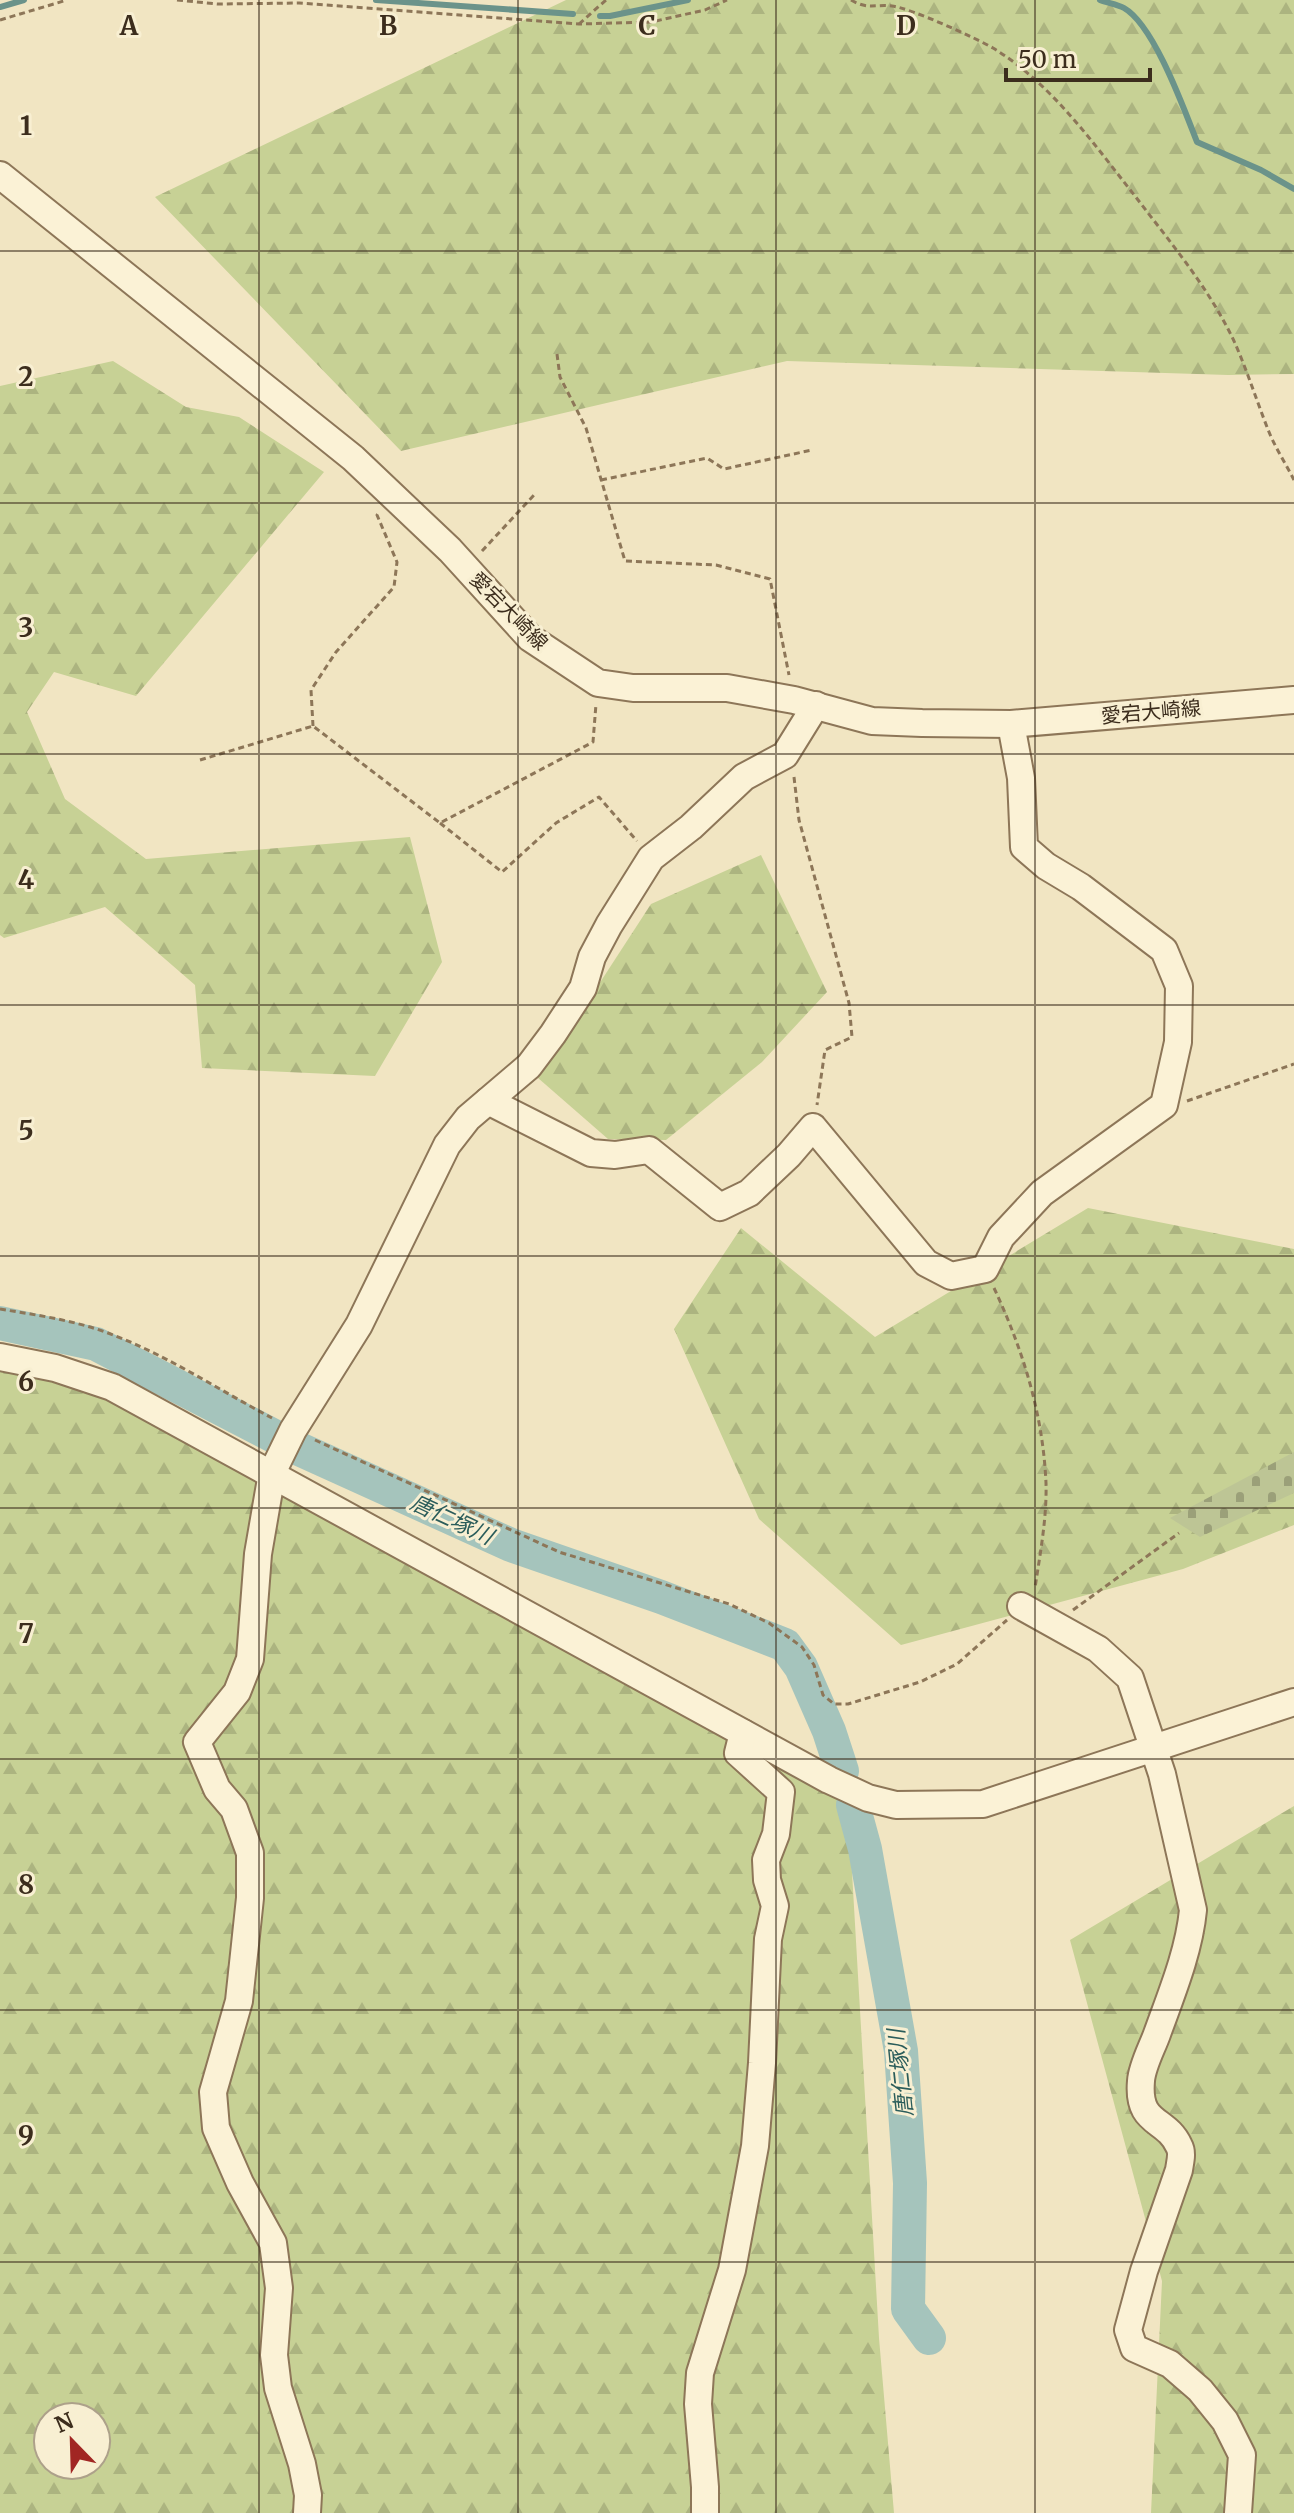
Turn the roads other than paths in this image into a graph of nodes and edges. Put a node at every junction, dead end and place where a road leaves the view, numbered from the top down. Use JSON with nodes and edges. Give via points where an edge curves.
{"nodes":[{"id":1,"x":0,"y":175,"type":"edge"},
{"id":2,"x":1294,"y":700,"type":"edge"},
{"id":3,"x":805,"y":702,"type":"junction"},
{"id":4,"x":1011,"y":724,"type":"junction"},
{"id":5,"x":488,"y":1101,"type":"junction"},
{"id":6,"x":0,"y":1357,"type":"edge"},
{"id":7,"x":272,"y":1473,"type":"junction"},
{"id":8,"x":1021,"y":1606,"type":"road end"},
{"id":9,"x":1294,"y":1702,"type":"edge"},
{"id":10,"x":743,"y":1733,"type":"junction"},
{"id":11,"x":1154,"y":1747,"type":"junction"},
{"id":12,"x":307,"y":2513,"type":"edge"},
{"id":13,"x":705,"y":2513,"type":"edge"},
{"id":14,"x":1238,"y":2513,"type":"edge"}],
"edges":[{"from":1,"to":3,"type":"street","name":"愛宕大崎線","via":[[353,458],[530,638],[598,683],[727,688]]},
{"from":2,"to":4,"type":"street","name":"愛宕大崎線"},
{"from":3,"to":4,"type":"street","name":"愛宕大崎線","via":[[872,721]]},
{"from":3,"to":5,"type":"street","via":[[785,755],[744,777],[651,858],[553,1034],[529,1066]]},
{"from":4,"to":5,"type":"street","via":[[1021,778],[1024,847],[1164,950],[1179,986],[1178,1042],[1164,1105],[1042,1193],[1001,1237],[985,1269],[951,1276],[926,1263],[813,1127],[749,1193],[720,1207],[649,1150],[591,1153]]},
{"from":5,"to":7,"type":"street","via":[[447,1145],[359,1325]]},
{"from":6,"to":7,"type":"street","via":[[112,1387]]},
{"from":7,"to":10,"type":"street"},
{"from":7,"to":12,"type":"street","via":[[258,1554],[250,1659],[237,1692],[197,1742],[217,1789],[234,1809],[250,1853],[239,2001],[213,2092],[216,2128],[273,2243],[279,2288],[274,2355],[278,2388],[302,2464]]},
{"from":8,"to":11,"type":"street","via":[[1098,1649],[1130,1678]]},
{"from":9,"to":11,"type":"street"},
{"from":10,"to":11,"type":"street","via":[[829,1780],[896,1805],[983,1804]]},
{"from":10,"to":13,"type":"street","via":[[738,1753],[781,1792],[776,1834],[766,1860],[775,1906],[768,1939],[755,2146],[732,2270],[700,2373]]},
{"from":11,"to":14,"type":"street","via":[[1193,1910],[1141,2079],[1145,2110],[1180,2147],[1179,2170],[1128,2330],[1134,2348],[1170,2364],[1225,2421],[1242,2455]]}]}
